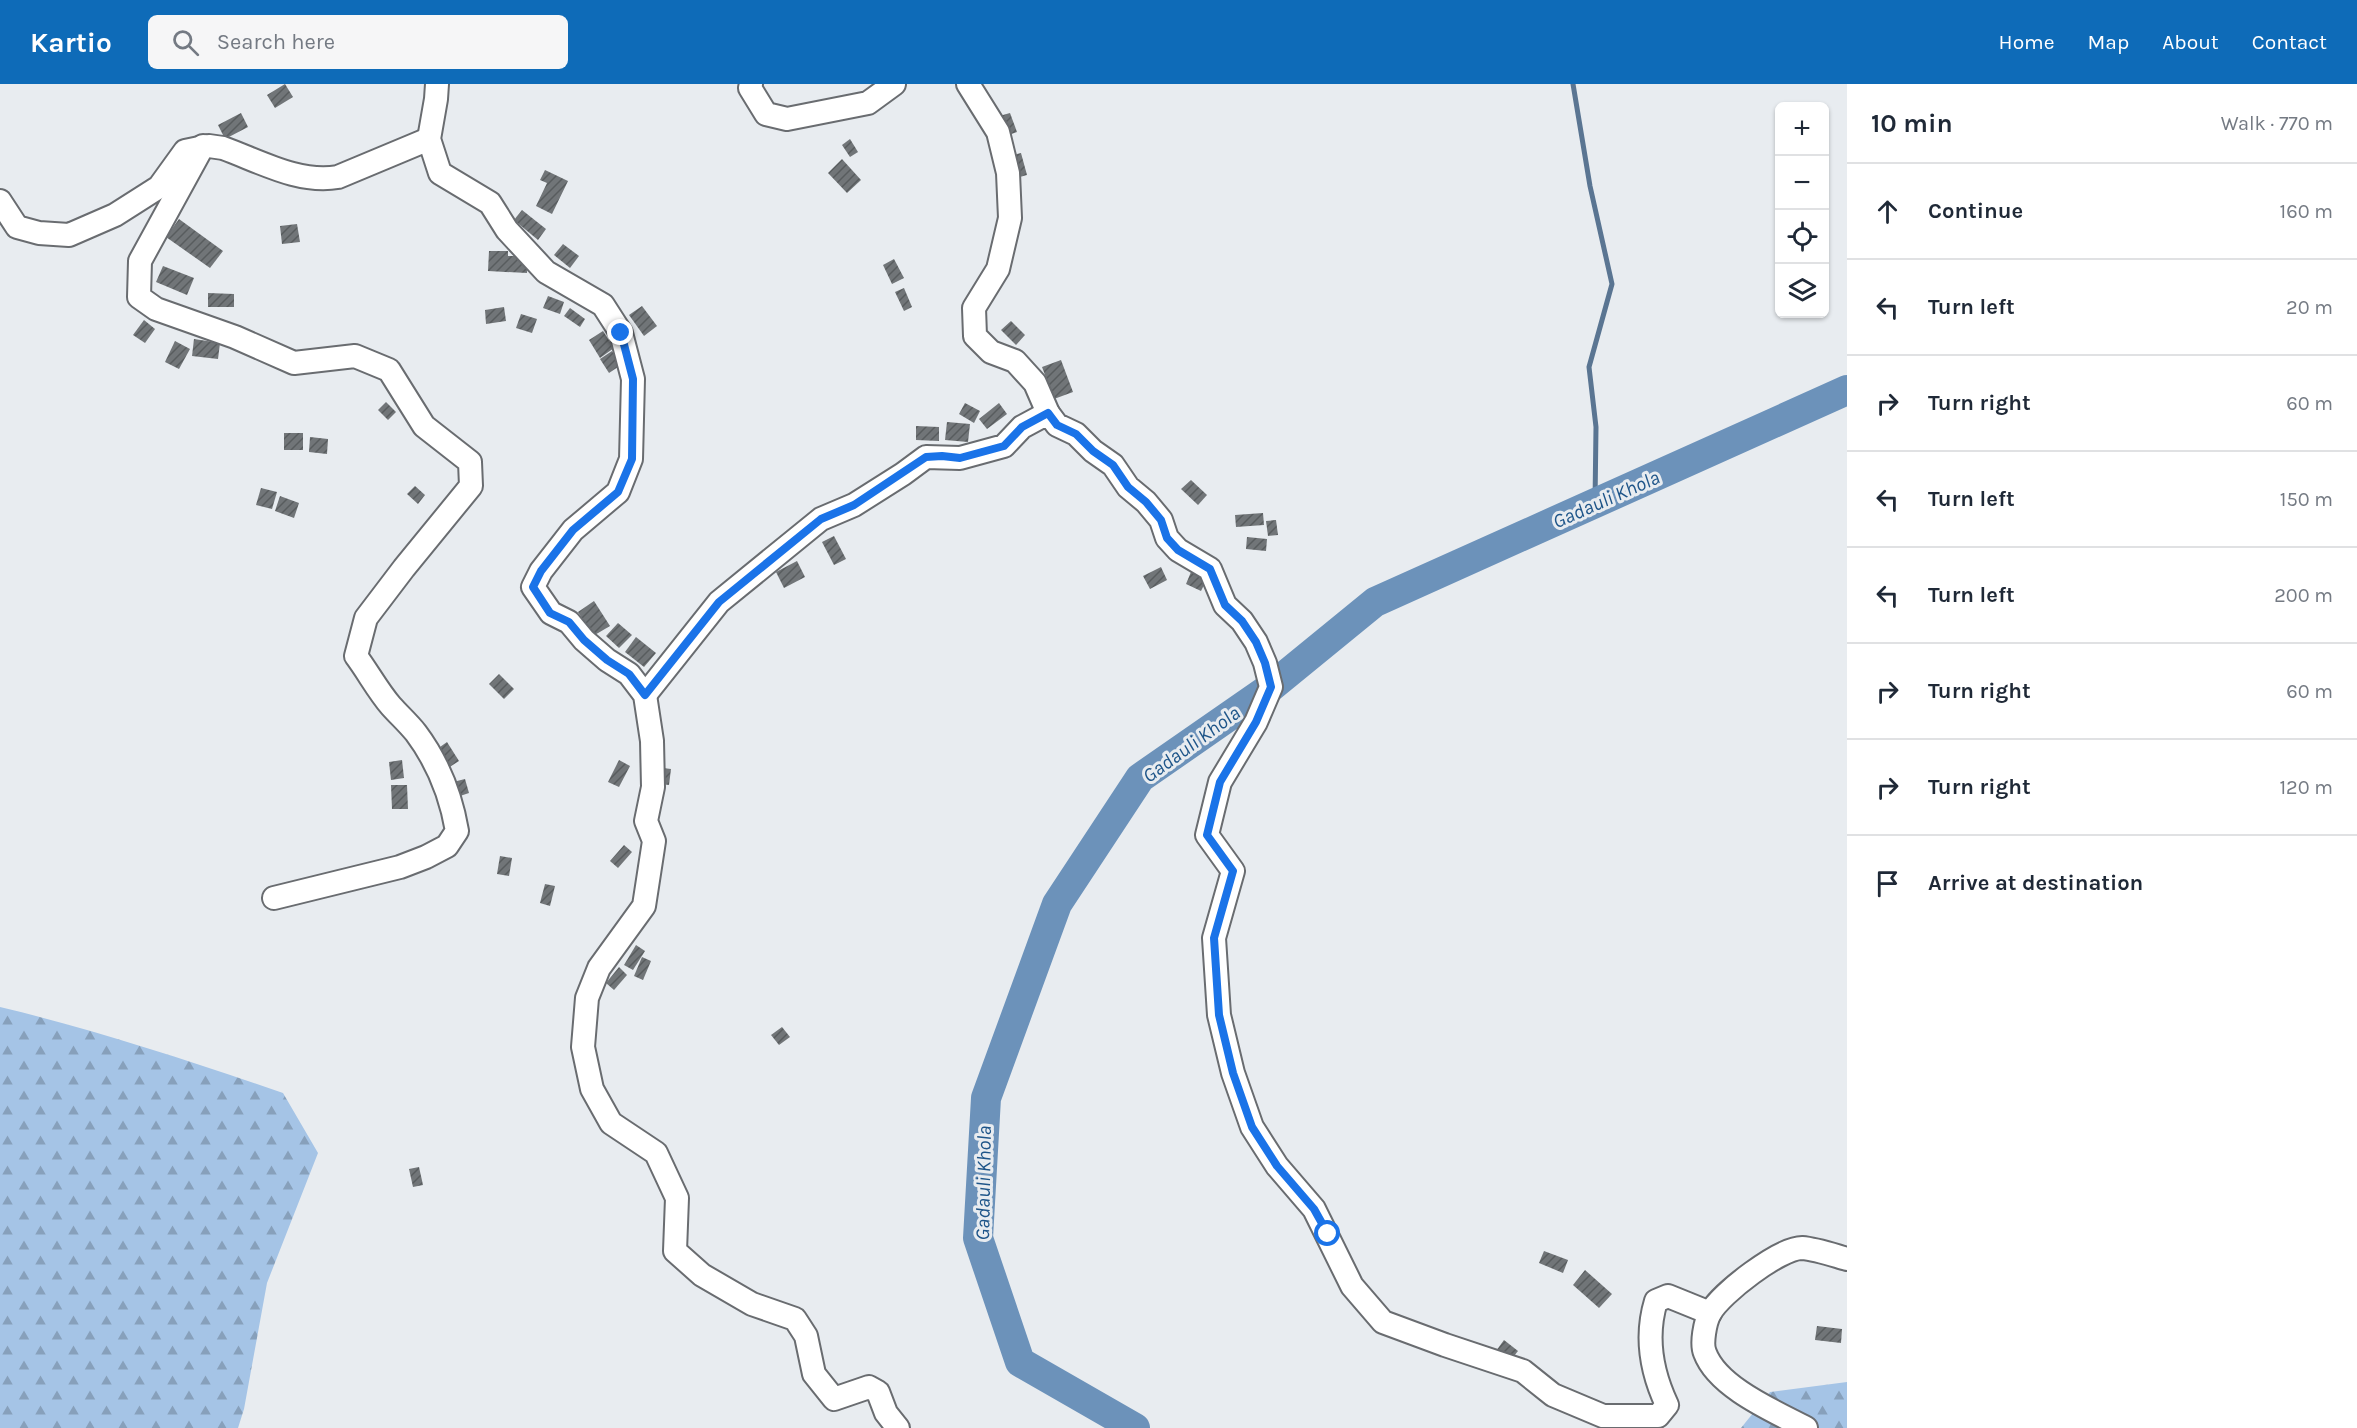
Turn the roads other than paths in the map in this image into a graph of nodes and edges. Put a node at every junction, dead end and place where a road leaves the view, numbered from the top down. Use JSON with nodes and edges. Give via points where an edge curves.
{"nodes":[{"id":1,"x":436,"y":84,"type":"edge"},
{"id":2,"x":752,"y":84,"type":"edge"},
{"id":3,"x":894,"y":84,"type":"edge"},
{"id":4,"x":968,"y":84,"type":"edge"},
{"id":5,"x":429,"y":140,"type":"junction"},
{"id":6,"x":203,"y":146,"type":"junction"},
{"id":7,"x":0,"y":201,"type":"edge"},
{"id":8,"x":1048,"y":413,"type":"junction"},
{"id":9,"x":645,"y":695,"type":"junction"},
{"id":10,"x":274,"y":898,"type":"dead end"},
{"id":11,"x":1847,"y":1259,"type":"edge"},
{"id":12,"x":1710,"y":1313,"type":"junction"},
{"id":13,"x":898,"y":1428,"type":"edge"},
{"id":14,"x":1806,"y":1428,"type":"edge"}],
"edges":[{"from":1,"to":5,"type":"street"},
{"from":2,"to":3,"type":"street","via":[[750,88],[766,114],[787,118],[868,104]]},
{"from":4,"to":8,"type":"street","via":[[998,132],[1008,173],[1010,218],[998,269],[974,308],[975,336],[991,352],[1015,361],[1035,383]]},
{"from":5,"to":6,"type":"street","via":[[325,179],[305,177],[223,148]]},
{"from":5,"to":9,"type":"street","via":[[440,173],[490,203],[507,230],[546,272],[603,305],[621,333],[633,379],[632,459],[618,492],[573,530],[533,587],[550,613],[569,622],[607,660],[629,674]]},
{"from":6,"to":7,"type":"street","via":[[185,151],[159,187],[115,215],[69,235],[16,227]]},
{"from":6,"to":10,"type":"street","via":[[140,261],[139,297],[156,309],[294,363],[355,356],[389,370],[424,426],[470,462],[471,486],[366,618],[356,656],[425,747],[453,809],[457,831],[447,846],[400,867]]},
{"from":8,"to":9,"type":"street","via":[[1022,427],[1004,446],[960,458],[926,457],[854,505],[821,519],[719,602]]},
{"from":8,"to":12,"type":"street","via":[[1057,425],[1076,434],[1113,465],[1128,487],[1161,520],[1167,538],[1178,550],[1210,569],[1225,605],[1242,621],[1265,663],[1271,687],[1256,722],[1220,782],[1207,835],[1233,871],[1214,938],[1219,1015],[1252,1127],[1277,1166],[1314,1209],[1352,1286],[1383,1322],[1522,1371],[1553,1395],[1603,1416],[1658,1416],[1667,1405],[1651,1362],[1651,1315],[1656,1301],[1668,1296]]},
{"from":9,"to":13,"type":"street","via":[[653,787],[646,820],[654,841],[644,906],[599,968],[586,998],[583,1047],[592,1089],[611,1122],[656,1153],[677,1198],[675,1251],[702,1275],[752,1304],[795,1319],[806,1336],[814,1374],[834,1399],[869,1386],[878,1392],[886,1413]]},
{"from":11,"to":12,"type":"street","via":[[1801,1248],[1738,1282]]},
{"from":12,"to":14,"type":"street","via":[[1704,1352],[1712,1365],[1764,1408]]}]}
